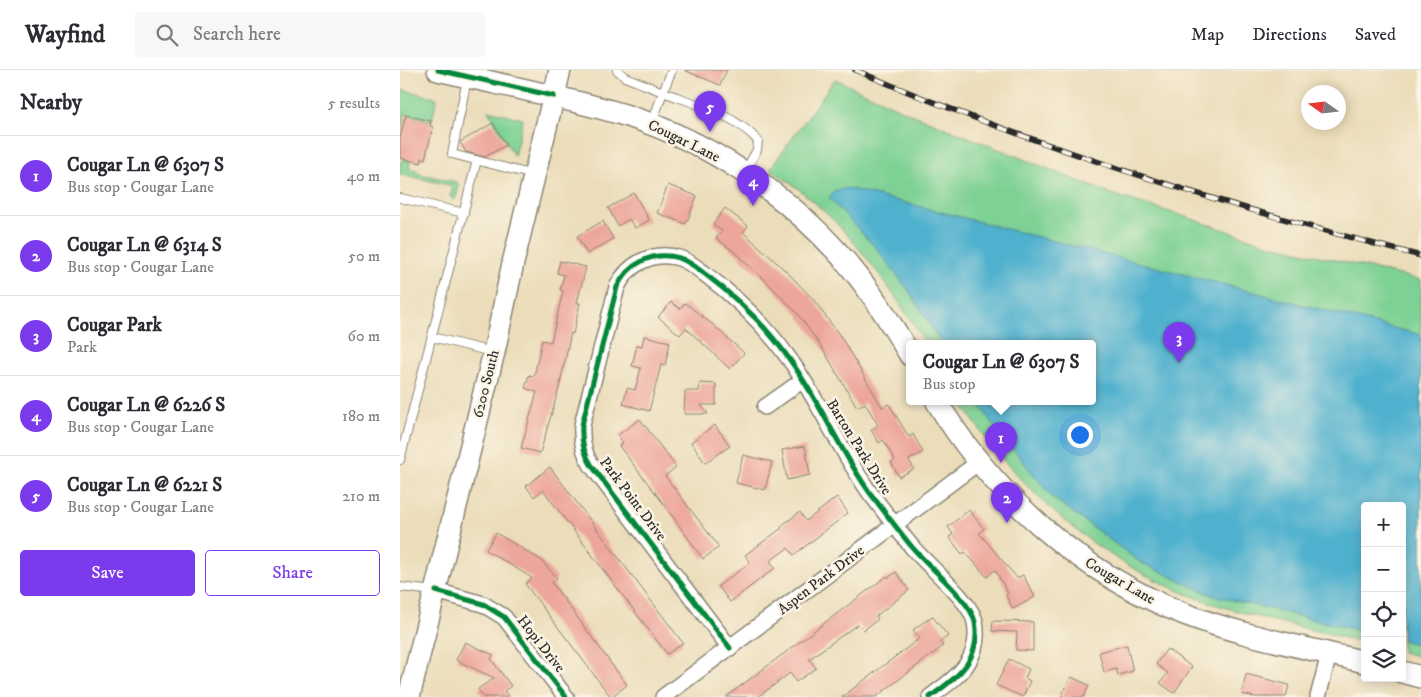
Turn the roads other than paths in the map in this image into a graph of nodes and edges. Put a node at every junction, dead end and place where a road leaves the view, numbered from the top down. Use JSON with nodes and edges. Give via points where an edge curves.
{"nodes":[{"id":1,"x":438,"y":70,"type":"edge"},
{"id":2,"x":560,"y":70,"type":"edge"},
{"id":3,"x":617,"y":70,"type":"edge"},
{"id":4,"x":669,"y":71,"type":"edge"},
{"id":5,"x":468,"y":77,"type":"junction"},
{"id":6,"x":663,"y":92,"type":"junction"},
{"id":7,"x":554,"y":96,"type":"junction"},
{"id":8,"x":652,"y":125,"type":"junction"},
{"id":9,"x":477,"y":160,"type":"junction"},
{"id":10,"x":744,"y":172,"type":"junction"},
{"id":11,"x":535,"y":175,"type":"junction"},
{"id":12,"x":400,"y":198,"type":"edge"},
{"id":13,"x":464,"y":213,"type":"junction"},
{"id":14,"x":636,"y":264,"type":"joint"},
{"id":15,"x":432,"y":337,"type":"junction"},
{"id":16,"x":906,"y":349,"type":"edge"},
{"id":17,"x":494,"y":352,"type":"junction"},
{"id":18,"x":803,"y":380,"type":"junction"},
{"id":19,"x":939,"y":405,"type":"edge"},
{"id":20,"x":765,"y":407,"type":"dead end"},
{"id":21,"x":400,"y":460,"type":"edge"},
{"id":22,"x":979,"y":462,"type":"junction"},
{"id":23,"x":895,"y":524,"type":"junction"},
{"id":24,"x":400,"y":587,"type":"edge"},
{"id":25,"x":436,"y":591,"type":"junction"},
{"id":26,"x":730,"y":648,"type":"junction"},
{"id":27,"x":1329,"y":654,"type":"junction"},
{"id":28,"x":1361,"y":661,"type":"edge"},
{"id":29,"x":1406,"y":673,"type":"edge"},
{"id":30,"x":1421,"y":677,"type":"edge"},
{"id":31,"x":409,"y":697,"type":"edge"},
{"id":32,"x":566,"y":697,"type":"edge"},
{"id":33,"x":663,"y":697,"type":"edge"},
{"id":34,"x":930,"y":697,"type":"edge"},
{"id":35,"x":1318,"y":697,"type":"edge"}],
"edges":[{"from":1,"to":5,"type":"main road","name":"Cougar Lane"},
{"from":2,"to":7,"type":"main road","name":"6200 South"},
{"from":3,"to":6,"type":"lane"},
{"from":4,"to":6,"type":"lane"},
{"from":5,"to":7,"type":"main road","name":"Cougar Lane"},
{"from":5,"to":9,"type":"lane","via":[[452,154]]},
{"from":6,"to":8,"type":"lane"},
{"from":6,"to":10,"type":"lane","via":[[718,114],[751,133],[758,141],[757,150]]},
{"from":7,"to":8,"type":"main road","name":"Cougar Lane"},
{"from":7,"to":11,"type":"main road","name":"6200 South"},
{"from":8,"to":10,"type":"main road","name":"Cougar Lane","via":[[689,141]]},
{"from":9,"to":11,"type":"lane"},
{"from":9,"to":13,"type":"lane"},
{"from":10,"to":16,"type":"main road","name":"Cougar Lane","via":[[799,214],[841,256],[877,302]]},
{"from":11,"to":17,"type":"main road","name":"6200 South"},
{"from":12,"to":13,"type":"lane"},
{"from":13,"to":15,"type":"lane"},
{"from":14,"to":18,"type":"street","name":"Barton Park Drive","via":[[661,256],[687,262],[721,286],[748,311]]},
{"from":14,"to":26,"type":"street","name":"Park Point Drive","via":[[624,274],[614,295],[582,425],[582,442],[592,466]]},
{"from":15,"to":17,"type":"lane"},
{"from":15,"to":21,"type":"lane"},
{"from":17,"to":25,"type":"main road","name":"6200 South"},
{"from":18,"to":20,"type":"street"},
{"from":18,"to":23,"type":"street","name":"Barton Park Drive","via":[[865,486]]},
{"from":19,"to":22,"type":"main road","name":"Cougar Lane"},
{"from":22,"to":23,"type":"street","name":"Aspen Park Drive"},
{"from":22,"to":27,"type":"main road","name":"Cougar Lane","via":[[1046,531],[1127,587],[1207,621]]},
{"from":23,"to":26,"type":"street","name":"Aspen Park Drive"},
{"from":23,"to":34,"type":"street","name":"Barton Park Drive","via":[[926,563],[966,604],[975,620],[976,643],[970,660]]},
{"from":24,"to":25,"type":"lane"},
{"from":25,"to":31,"type":"main road","name":"6200 South"},
{"from":25,"to":32,"type":"street","name":"Hopi Drive","via":[[483,604],[504,617]]},
{"from":26,"to":33,"type":"street","name":"Aspen Park Drive"},
{"from":27,"to":28,"type":"main road","name":"Cougar Lane"},
{"from":27,"to":35,"type":"street"},
{"from":29,"to":30,"type":"main road"}]}
